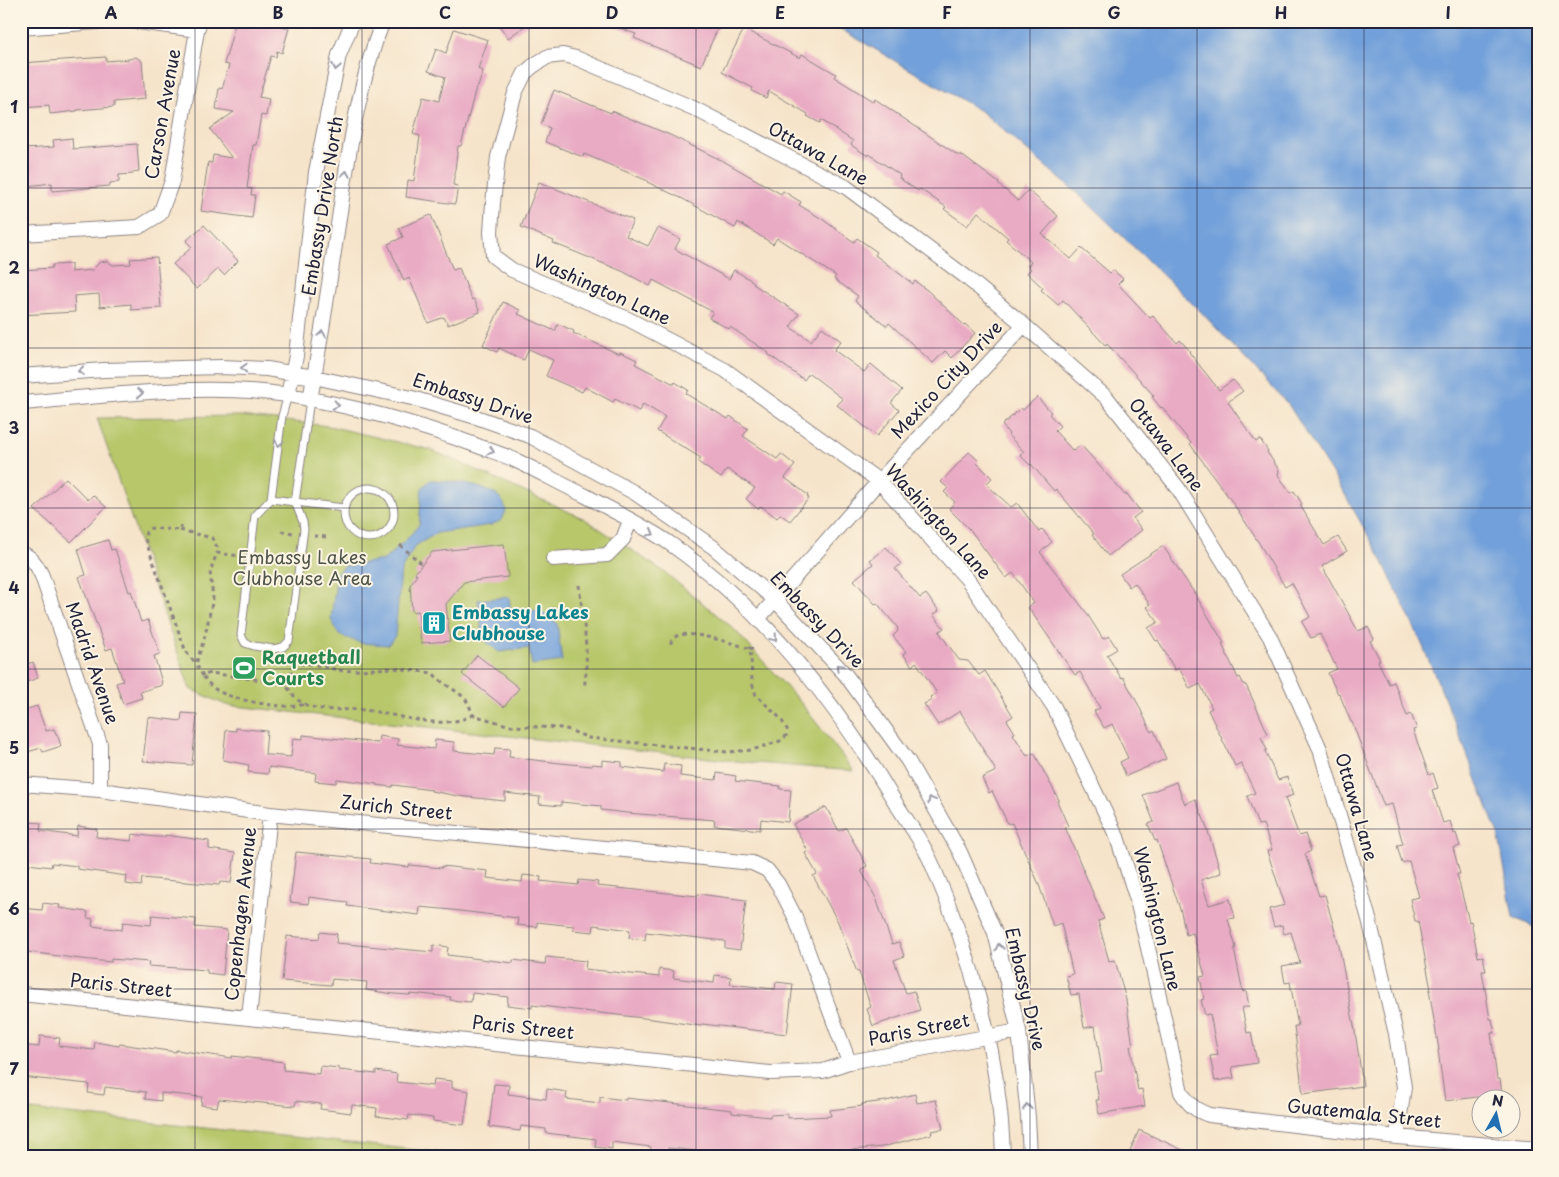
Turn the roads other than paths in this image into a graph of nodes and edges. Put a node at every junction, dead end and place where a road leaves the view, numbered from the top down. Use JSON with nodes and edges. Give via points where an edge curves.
{"nodes":[{"id":1,"x":109,"y":21,"type":"edge"},
{"id":2,"x":131,"y":21,"type":"edge"},
{"id":3,"x":353,"y":21,"type":"edge"},
{"id":4,"x":383,"y":21,"type":"edge"},
{"id":5,"x":198,"y":26,"type":"edge"},
{"id":6,"x":21,"y":28,"type":"edge"},
{"id":7,"x":547,"y":57,"type":"joint"},
{"id":8,"x":21,"y":234,"type":"edge"},
{"id":9,"x":1024,"y":324,"type":"junction"},
{"id":10,"x":292,"y":372,"type":"junction"},
{"id":11,"x":21,"y":376,"type":"edge"},
{"id":12,"x":314,"y":377,"type":"junction"},
{"id":13,"x":288,"y":396,"type":"junction"},
{"id":14,"x":310,"y":400,"type":"junction"},
{"id":15,"x":21,"y":403,"type":"edge"},
{"id":16,"x":878,"y":481,"type":"junction"},
{"id":17,"x":271,"y":499,"type":"junction"},
{"id":18,"x":295,"y":502,"type":"junction"},
{"id":19,"x":344,"y":508,"type":"junction"},
{"id":20,"x":630,"y":521,"type":"junction"},
{"id":21,"x":24,"y":554,"type":"edge"},
{"id":22,"x":553,"y":560,"type":"dead end"},
{"id":23,"x":774,"y":599,"type":"junction"},
{"id":24,"x":758,"y":619,"type":"junction"},
{"id":25,"x":21,"y":784,"type":"edge"},
{"id":26,"x":100,"y":790,"type":"junction"},
{"id":27,"x":270,"y":814,"type":"junction"},
{"id":28,"x":21,"y":994,"type":"edge"},
{"id":29,"x":250,"y":1018,"type":"junction"},
{"id":30,"x":1018,"y":1031,"type":"junction"},
{"id":31,"x":988,"y":1036,"type":"junction"},
{"id":32,"x":849,"y":1062,"type":"junction"},
{"id":33,"x":1189,"y":1105,"type":"joint"},
{"id":34,"x":1397,"y":1137,"type":"junction"},
{"id":35,"x":1538,"y":1149,"type":"edge"},
{"id":36,"x":1003,"y":1156,"type":"edge"},
{"id":37,"x":1030,"y":1156,"type":"edge"}],
"edges":[{"from":1,"to":6,"type":"street"},
{"from":2,"to":5,"type":"street"},
{"from":3,"to":10,"type":"street","name":"Embassy Drive North","one_way":true,"via":[[339,55],[316,172]]},
{"from":12,"to":4,"type":"street","name":"Embassy Drive North","one_way":true,"via":[[358,105]]},
{"from":5,"to":8,"type":"street","name":"Carson Avenue","via":[[172,181],[160,214],[139,227]]},
{"from":7,"to":9,"type":"street","name":"Ottawa Lane","via":[[563,56],[588,62],[693,108],[846,187]]},
{"from":7,"to":16,"type":"street","name":"Washington Lane","via":[[525,73],[515,93],[498,156],[491,232],[493,256],[512,270],[628,319],[725,370]]},
{"from":9,"to":16,"type":"street","name":"Mexico City Drive"},
{"from":9,"to":34,"type":"street","name":"Ottawa Lane","via":[[1107,398],[1178,488],[1270,637],[1320,749],[1370,919],[1396,1034],[1404,1088]]},
{"from":10,"to":11,"type":"street","name":"Embassy Drive","one_way":true,"via":[[221,367]]},
{"from":10,"to":12,"type":"street","name":"Embassy Drive"},
{"from":10,"to":13,"type":"street","name":"Embassy Drive North"},
{"from":12,"to":14,"type":"street","name":"Embassy Drive North"},
{"from":12,"to":23,"type":"street","name":"Embassy Drive","via":[[412,398],[530,436],[635,493],[713,547]]},
{"from":13,"to":14,"type":"street"},
{"from":15,"to":13,"type":"street","one_way":true,"via":[[204,390]]},
{"from":13,"to":17,"type":"lane","one_way":true,"via":[[282,416]]},
{"from":14,"to":18,"type":"lane"},
{"from":14,"to":20,"type":"street","one_way":true,"via":[[428,427],[515,460]]},
{"from":16,"to":23,"type":"street","name":"Mexico City Drive"},
{"from":16,"to":33,"type":"street","name":"Washington Lane","via":[[968,580],[1054,707],[1117,837],[1137,900],[1181,1092]]},
{"from":17,"to":18,"type":"lane"},
{"from":17,"to":18,"type":"lane","via":[[256,516],[241,635],[245,643],[273,649],[289,641],[304,529]]},
{"from":18,"to":19,"type":"lane"},
{"from":19,"to":19,"type":"lane","via":[[348,527],[364,537],[383,533],[393,517],[389,498],[373,488],[354,492]]},
{"from":20,"to":22,"type":"street","via":[[623,539],[607,555]]},
{"from":20,"to":24,"type":"street","one_way":true,"via":[[677,549],[740,600]]},
{"from":21,"to":26,"type":"street","name":"Madrid Avenue","via":[[37,565],[42,576],[100,744]]},
{"from":23,"to":24,"type":"street","name":"Mexico City Drive"},
{"from":30,"to":23,"type":"street","name":"Embassy Drive","one_way":true,"via":[[995,933],[960,852],[908,760],[845,674]]},
{"from":24,"to":31,"type":"street","one_way":true,"via":[[824,695],[873,766],[930,860],[954,920]]},
{"from":25,"to":26,"type":"street","name":"Zurich Street"},
{"from":26,"to":27,"type":"street","name":"Zurich Street"},
{"from":27,"to":29,"type":"street","name":"Copenhagen Avenue"},
{"from":27,"to":32,"type":"street","name":"Zurich Street","via":[[752,863],[767,870],[778,884],[794,917]]},
{"from":28,"to":29,"type":"street","name":"Paris Street"},
{"from":29,"to":32,"type":"street","name":"Paris Street","via":[[770,1073],[823,1071]]},
{"from":30,"to":31,"type":"street","name":"Paris Street"},
{"from":37,"to":30,"type":"street","name":"Embassy Drive","one_way":true},
{"from":31,"to":32,"type":"street","name":"Paris Street"},
{"from":31,"to":36,"type":"street","via":[[1002,1119]]},
{"from":33,"to":34,"type":"street","name":"Guatemala Street","via":[[1209,1115]]},
{"from":34,"to":35,"type":"street","name":"Guatemala Street"}]}
